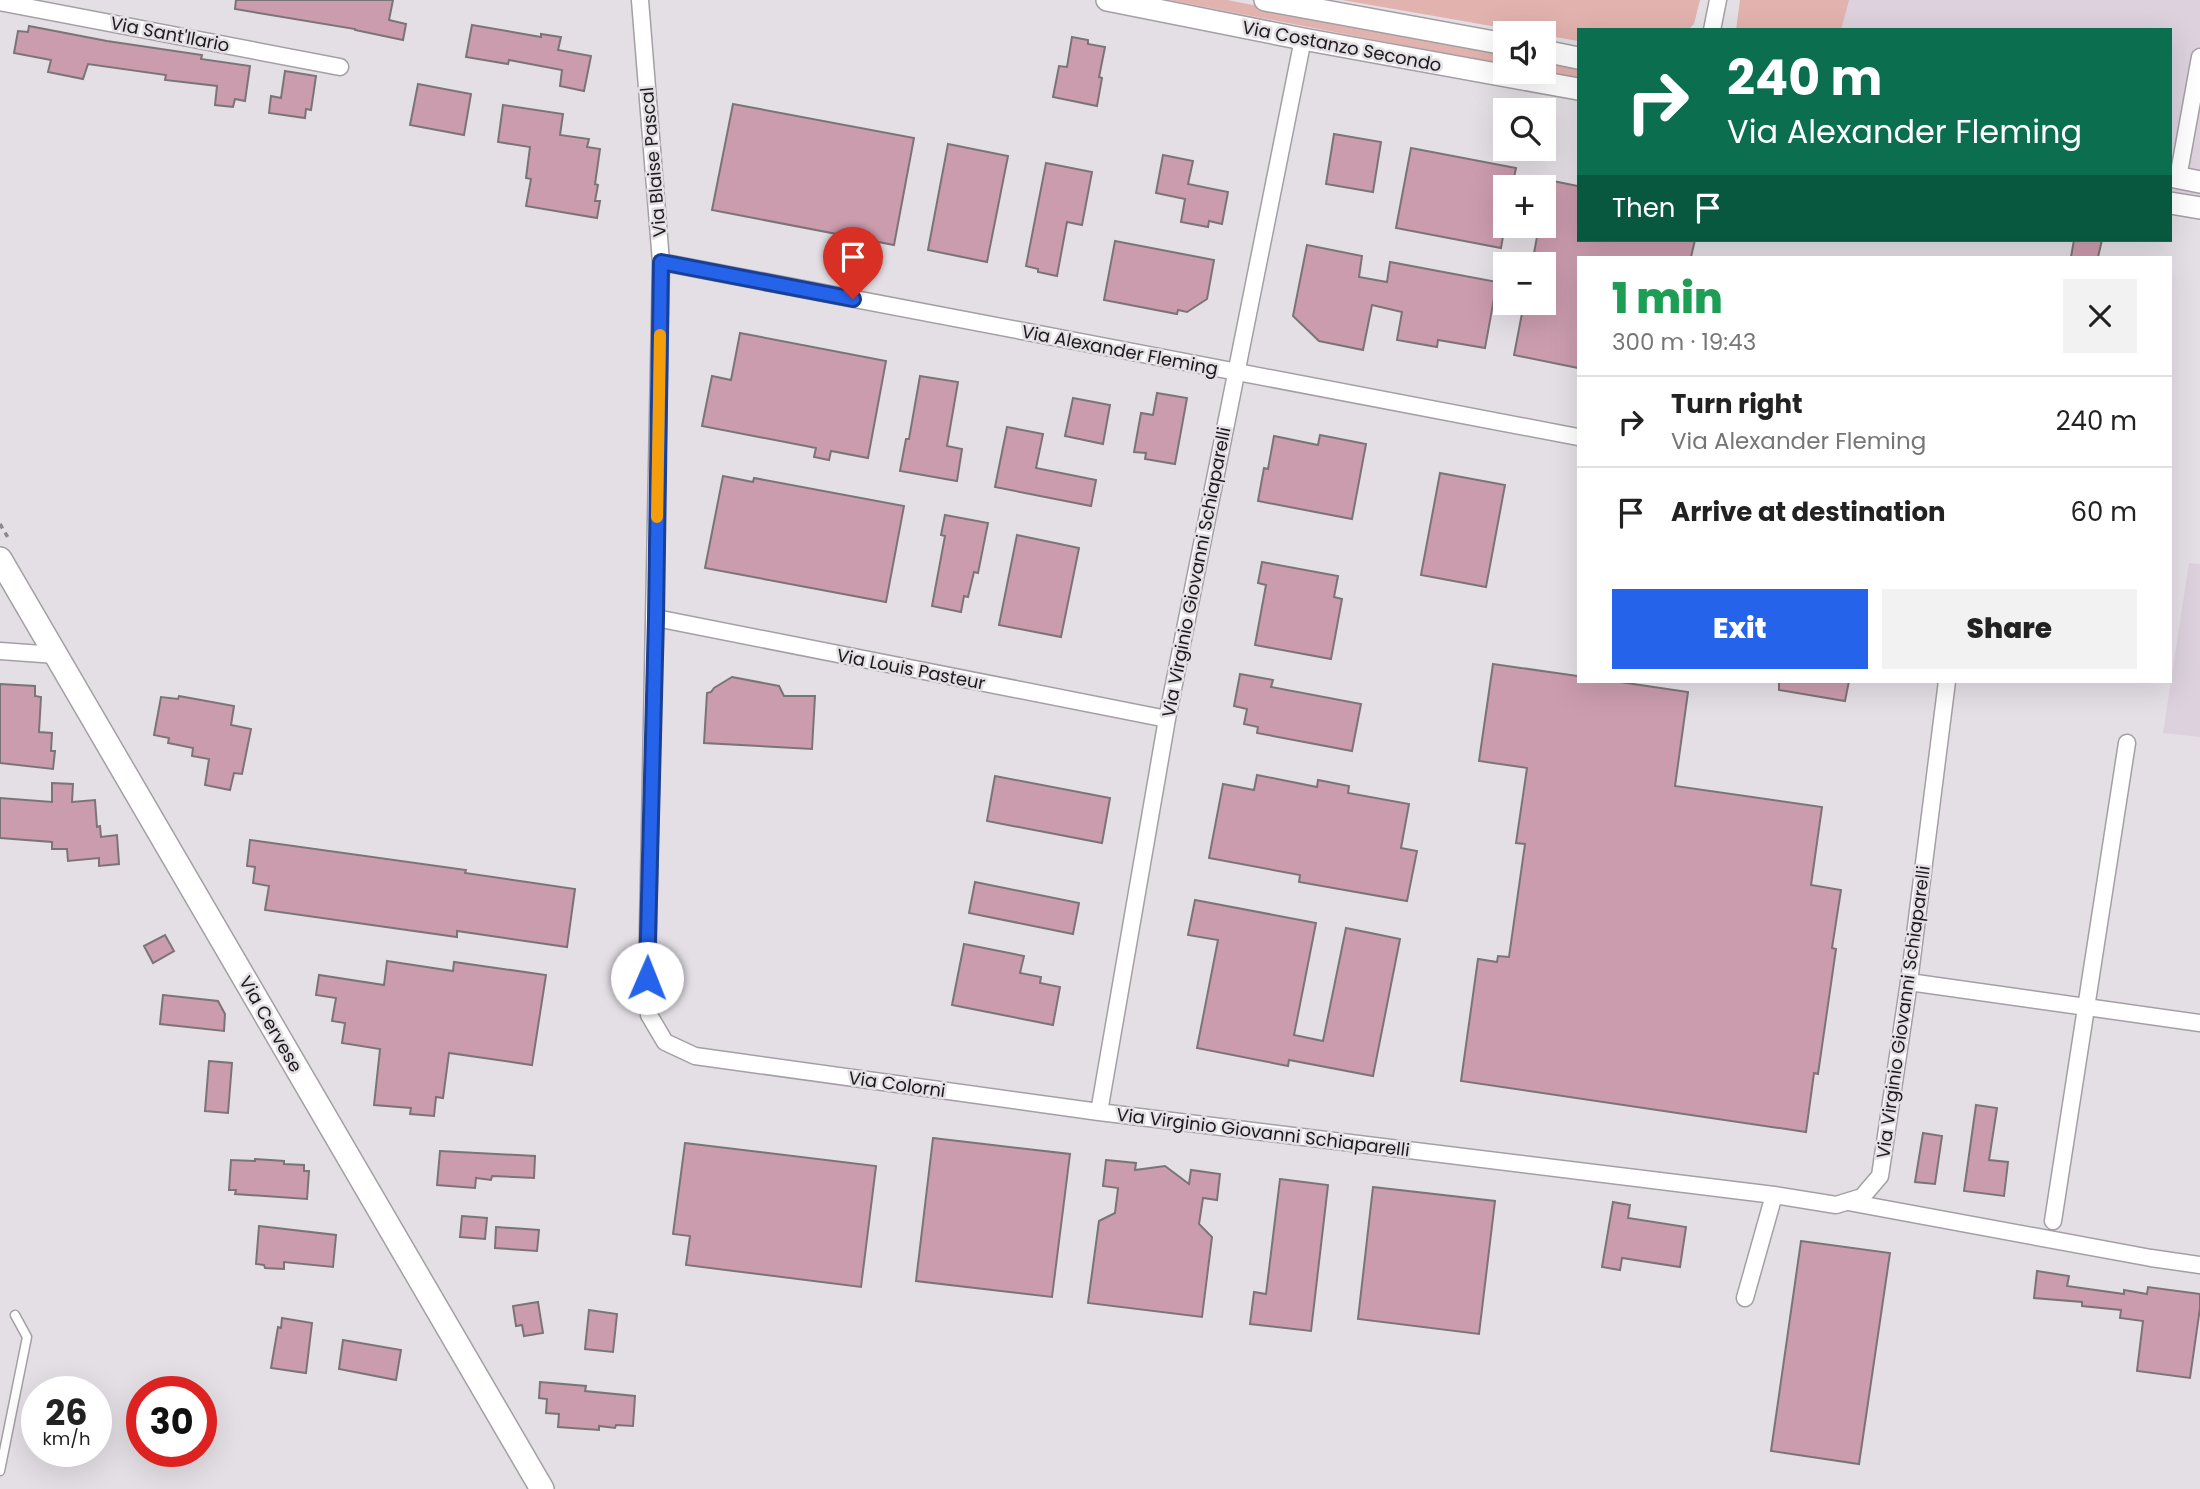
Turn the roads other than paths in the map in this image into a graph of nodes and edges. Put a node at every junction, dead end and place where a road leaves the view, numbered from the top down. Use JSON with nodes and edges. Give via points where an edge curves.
{"nodes":[{"id":1,"x":640,"y":0,"type":"edge"},
{"id":2,"x":1107,"y":0,"type":"edge"},
{"id":3,"x":1265,"y":0,"type":"edge"},
{"id":4,"x":1718,"y":0,"type":"edge"},
{"id":5,"x":0,"y":2,"type":"edge"},
{"id":6,"x":1712,"y":28,"type":"edge"},
{"id":7,"x":1303,"y":39,"type":"junction"},
{"id":8,"x":1493,"y":42,"type":"edge"},
{"id":9,"x":1556,"y":53,"type":"edge"},
{"id":10,"x":2200,"y":57,"type":"edge"},
{"id":11,"x":1577,"y":58,"type":"edge"},
{"id":12,"x":340,"y":67,"type":"dead end"},
{"id":13,"x":1577,"y":89,"type":"edge"},
{"id":14,"x":2174,"y":177,"type":"edge"},
{"id":15,"x":2200,"y":182,"type":"edge"},
{"id":16,"x":2172,"y":203,"type":"edge"},
{"id":17,"x":2200,"y":208,"type":"edge"},
{"id":18,"x":661,"y":262,"type":"junction"},
{"id":19,"x":1236,"y":373,"type":"junction"},
{"id":20,"x":1577,"y":437,"type":"edge"},
{"id":21,"x":0,"y":559,"type":"edge"},
{"id":22,"x":656,"y":618,"type":"junction"},
{"id":23,"x":0,"y":651,"type":"edge"},
{"id":24,"x":56,"y":655,"type":"junction"},
{"id":25,"x":1947,"y":683,"type":"edge"},
{"id":26,"x":1167,"y":719,"type":"junction"},
{"id":27,"x":2127,"y":743,"type":"dead end"},
{"id":28,"x":1909,"y":982,"type":"junction"},
{"id":29,"x":2086,"y":1007,"type":"junction"},
{"id":30,"x":2200,"y":1023,"type":"edge"},
{"id":31,"x":695,"y":1056,"type":"joint"},
{"id":32,"x":1099,"y":1112,"type":"junction"},
{"id":33,"x":1774,"y":1195,"type":"junction"},
{"id":34,"x":1845,"y":1202,"type":"junction"},
{"id":35,"x":2053,"y":1221,"type":"dead end"},
{"id":36,"x":2200,"y":1265,"type":"edge"},
{"id":37,"x":1745,"y":1297,"type":"dead end"},
{"id":38,"x":15,"y":1315,"type":"dead end"},
{"id":39,"x":0,"y":1471,"type":"edge"},
{"id":40,"x":542,"y":1489,"type":"edge"}],
"edges":[{"from":1,"to":18,"type":"street","name":"Via Blaise Pascal"},
{"from":2,"to":7,"type":"street","name":"Via Costanzo Secondo"},
{"from":3,"to":8,"type":"street","name":"Via Costanzo Secondo"},
{"from":4,"to":6,"type":"street"},
{"from":5,"to":12,"type":"street","name":"Via Sant'Ilario"},
{"from":7,"to":13,"type":"street","name":"Via Costanzo Secondo"},
{"from":7,"to":19,"type":"street","name":"Via Virginio Giovanni Schiaparelli"},
{"from":9,"to":11,"type":"street"},
{"from":10,"to":14,"type":"street"},
{"from":14,"to":15,"type":"street"},
{"from":16,"to":17,"type":"street"},
{"from":18,"to":19,"type":"street","name":"Via Alexander Fleming"},
{"from":18,"to":22,"type":"street","name":"Via Blaise Pascal"},
{"from":19,"to":20,"type":"street","name":"Via Alexander Fleming"},
{"from":19,"to":26,"type":"street","name":"Via Virginio Giovanni Schiaparelli"},
{"from":21,"to":24,"type":"main road","name":"Via Cervese"},
{"from":22,"to":26,"type":"street","name":"Via Louis Pasteur"},
{"from":22,"to":31,"type":"street","name":"Via Blaise Pascal","via":[[649,1015],[665,1042]]},
{"from":23,"to":24,"type":"street"},
{"from":24,"to":40,"type":"main road","name":"Via Cervese"},
{"from":25,"to":28,"type":"street","name":"Via Virginio Giovanni Schiaparelli"},
{"from":26,"to":32,"type":"street","name":"Via Virginio Giovanni Schiaparelli"},
{"from":27,"to":29,"type":"street"},
{"from":28,"to":29,"type":"street"},
{"from":28,"to":34,"type":"street","name":"Via Virginio Giovanni Schiaparelli","via":[[1880,1176],[1862,1197]]},
{"from":29,"to":30,"type":"street"},
{"from":29,"to":35,"type":"street"},
{"from":31,"to":32,"type":"street","name":"Via Colorni"},
{"from":32,"to":33,"type":"street","name":"Via Virginio Giovanni Schiaparelli"},
{"from":33,"to":34,"type":"street","name":"Via Virginio Giovanni Schiaparelli","via":[[1836,1205]]},
{"from":33,"to":37,"type":"street"},
{"from":34,"to":36,"type":"street"},
{"from":38,"to":39,"type":"lane","via":[[27,1337]]}]}
